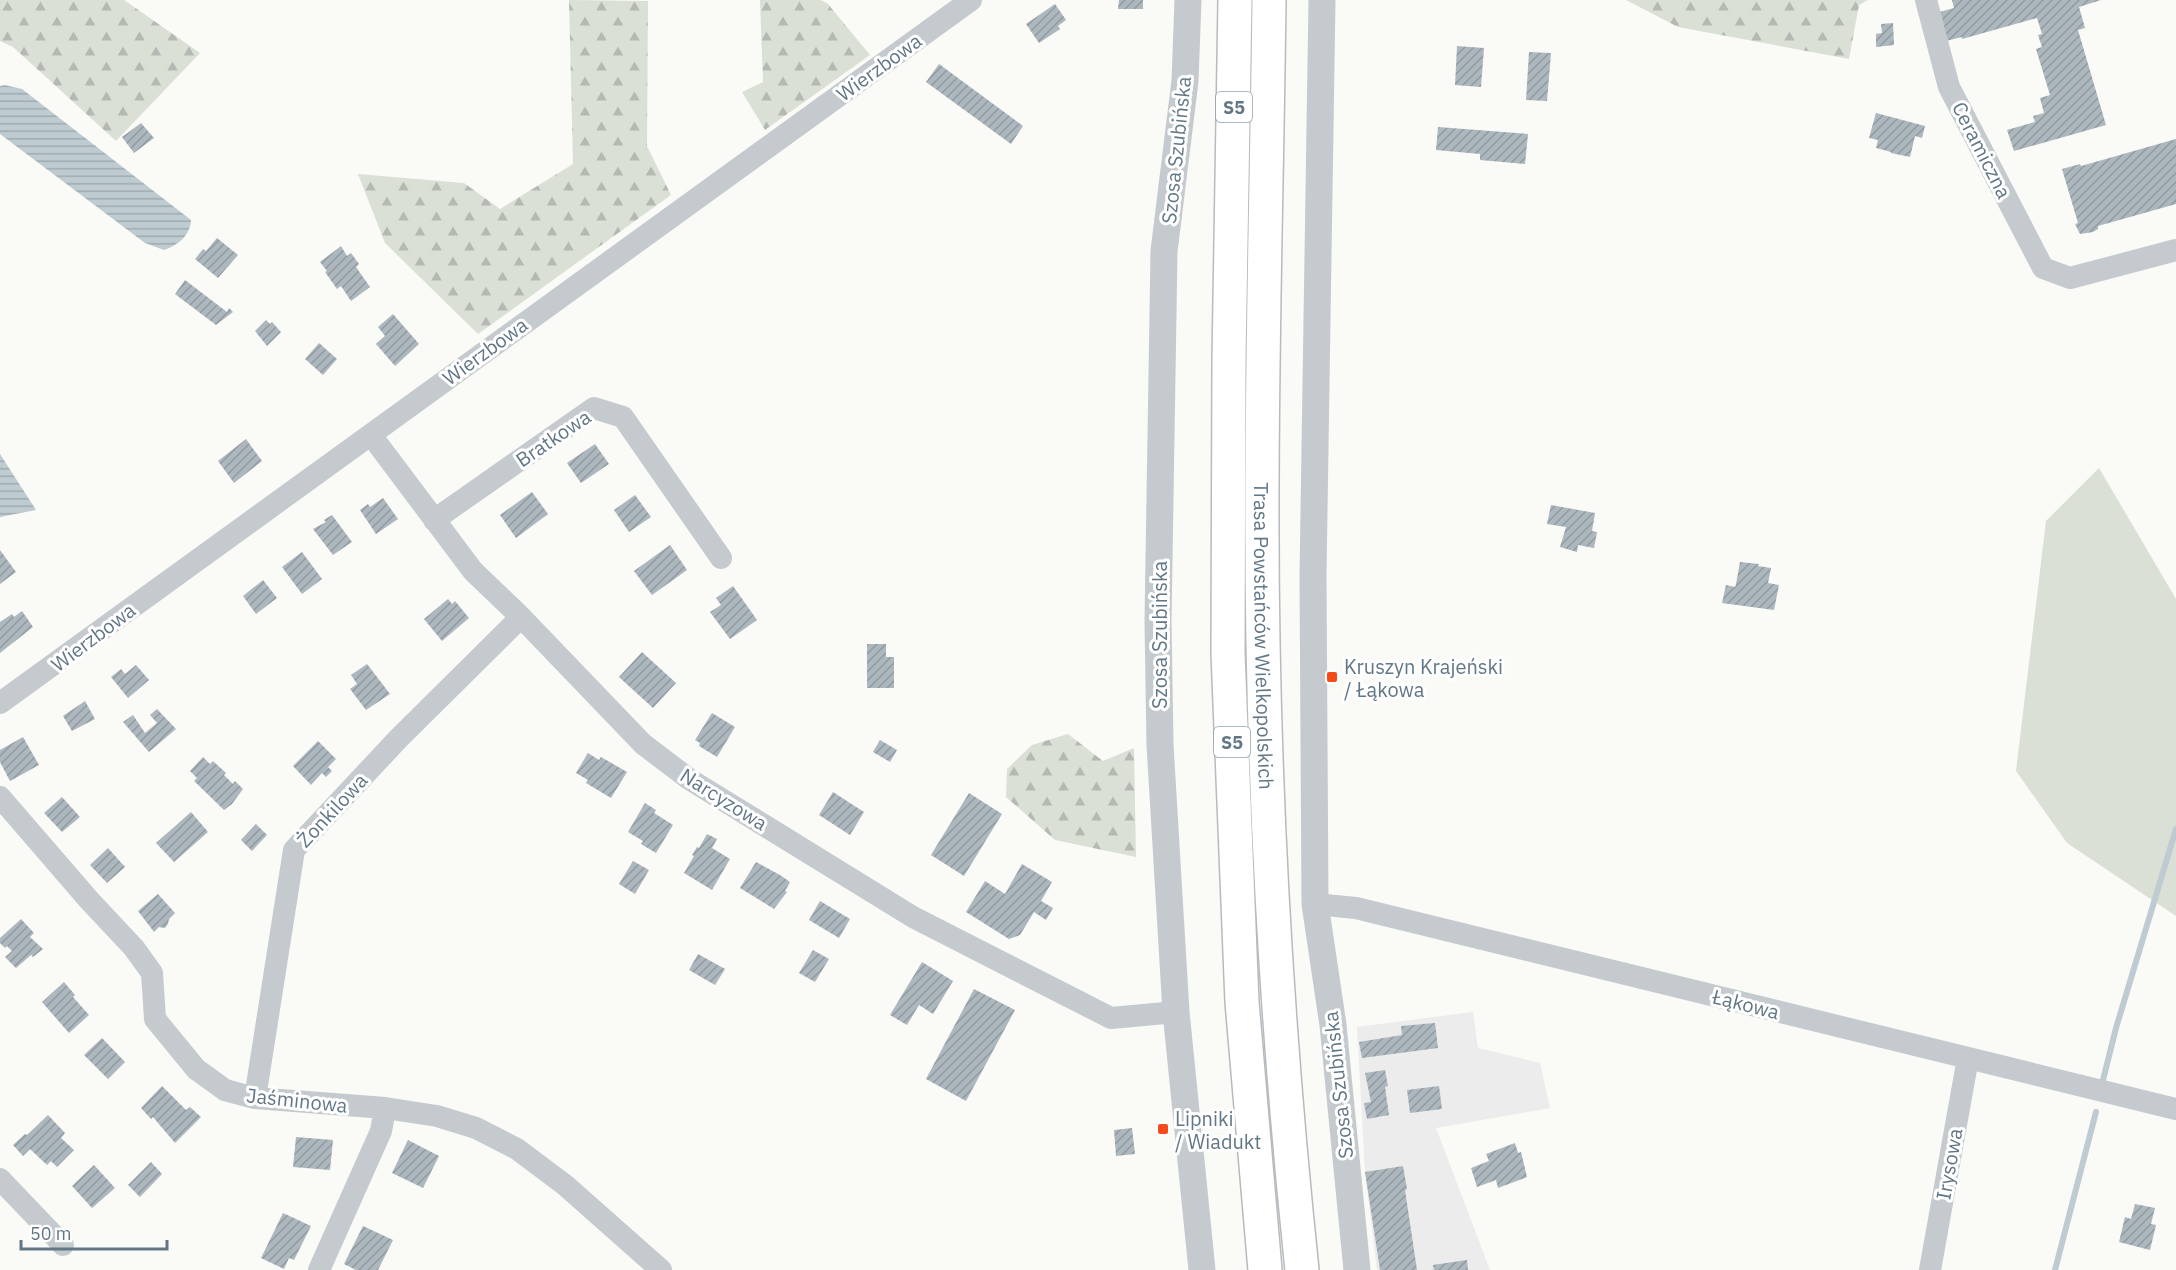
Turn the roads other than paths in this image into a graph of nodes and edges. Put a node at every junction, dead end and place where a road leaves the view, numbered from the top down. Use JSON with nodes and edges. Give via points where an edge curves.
{"nodes":[{"id":1,"x":971,"y":0,"type":"edge"},
{"id":2,"x":1188,"y":0,"type":"edge"},
{"id":3,"x":1235,"y":0,"type":"edge"},
{"id":4,"x":1269,"y":0,"type":"edge"},
{"id":5,"x":1322,"y":0,"type":"edge"},
{"id":6,"x":1926,"y":0,"type":"edge"},
{"id":7,"x":2176,"y":250,"type":"edge"},
{"id":8,"x":370,"y":435,"type":"junction"},
{"id":9,"x":434,"y":520,"type":"junction"},
{"id":10,"x":721,"y":558,"type":"dead end"},
{"id":11,"x":520,"y":617,"type":"junction"},
{"id":12,"x":0,"y":703,"type":"edge"},
{"id":13,"x":0,"y":797,"type":"edge"},
{"id":14,"x":1315,"y":904,"type":"junction"},
{"id":15,"x":1176,"y":1012,"type":"junction"},
{"id":16,"x":1968,"y":1058,"type":"junction"},
{"id":17,"x":255,"y":1098,"type":"junction"},
{"id":18,"x":385,"y":1108,"type":"junction"},
{"id":19,"x":2176,"y":1109,"type":"edge"},
{"id":20,"x":0,"y":1179,"type":"edge"},
{"id":21,"x":63,"y":1245,"type":"dead end"},
{"id":22,"x":319,"y":1270,"type":"edge"},
{"id":23,"x":661,"y":1270,"type":"edge"},
{"id":24,"x":1202,"y":1270,"type":"edge"},
{"id":25,"x":1265,"y":1270,"type":"edge"},
{"id":26,"x":1302,"y":1270,"type":"edge"},
{"id":27,"x":1358,"y":1270,"type":"edge"},
{"id":28,"x":1930,"y":1270,"type":"edge"}],
"edges":[{"from":1,"to":8,"type":"street","name":"Wierzbowa"},
{"from":2,"to":15,"type":"street","name":"Szosa Szubińska","via":[[1185,81],[1164,251],[1158,621],[1160,746]]},
{"from":3,"to":25,"type":"highway","name":"Trasa Powstańców Wielkopolskich","number":"S5","via":[[1228,653],[1242,1002]]},
{"from":4,"to":26,"type":"highway","name":"Trasa Powstańców Wielkopolskich","number":"S5","via":[[1262,499],[1264,694],[1274,940]]},
{"from":5,"to":14,"type":"street","name":"Szosa Szubińska","via":[[1313,576]]},
{"from":6,"to":7,"type":"street","name":"Ceramiczna","via":[[1949,87],[2043,268],[2070,279]]},
{"from":8,"to":9,"type":"street","name":"Narcyzowa"},
{"from":8,"to":12,"type":"street","name":"Wierzbowa"},
{"from":9,"to":10,"type":"street","name":"Bratkowa","via":[[594,408],[623,417]]},
{"from":9,"to":11,"type":"street","name":"Narcyzowa","via":[[473,571]]},
{"from":11,"to":15,"type":"street","name":"Narcyzowa","via":[[643,744],[689,779],[914,917],[1111,1018]]},
{"from":11,"to":17,"type":"street","name":"Żonkilowa","via":[[294,849]]},
{"from":13,"to":17,"type":"street","name":"Jaśminowa","via":[[134,948],[152,973],[155,1018],[196,1069],[225,1090]]},
{"from":14,"to":16,"type":"street","name":"Łąkowa","via":[[1356,908]]},
{"from":14,"to":27,"type":"street","name":"Szosa Szubińska","via":[[1333,1025]]},
{"from":15,"to":24,"type":"street","name":"Szosa Szubińska"},
{"from":16,"to":19,"type":"street","name":"Łąkowa"},
{"from":16,"to":28,"type":"street","name":"Irysowa"},
{"from":17,"to":18,"type":"street","name":"Jaśminowa"},
{"from":18,"to":22,"type":"street","via":[[381,1131]]},
{"from":18,"to":23,"type":"street","name":"Jaśminowa","via":[[437,1116],[476,1128],[517,1149],[565,1185]]},
{"from":20,"to":21,"type":"street"}]}
